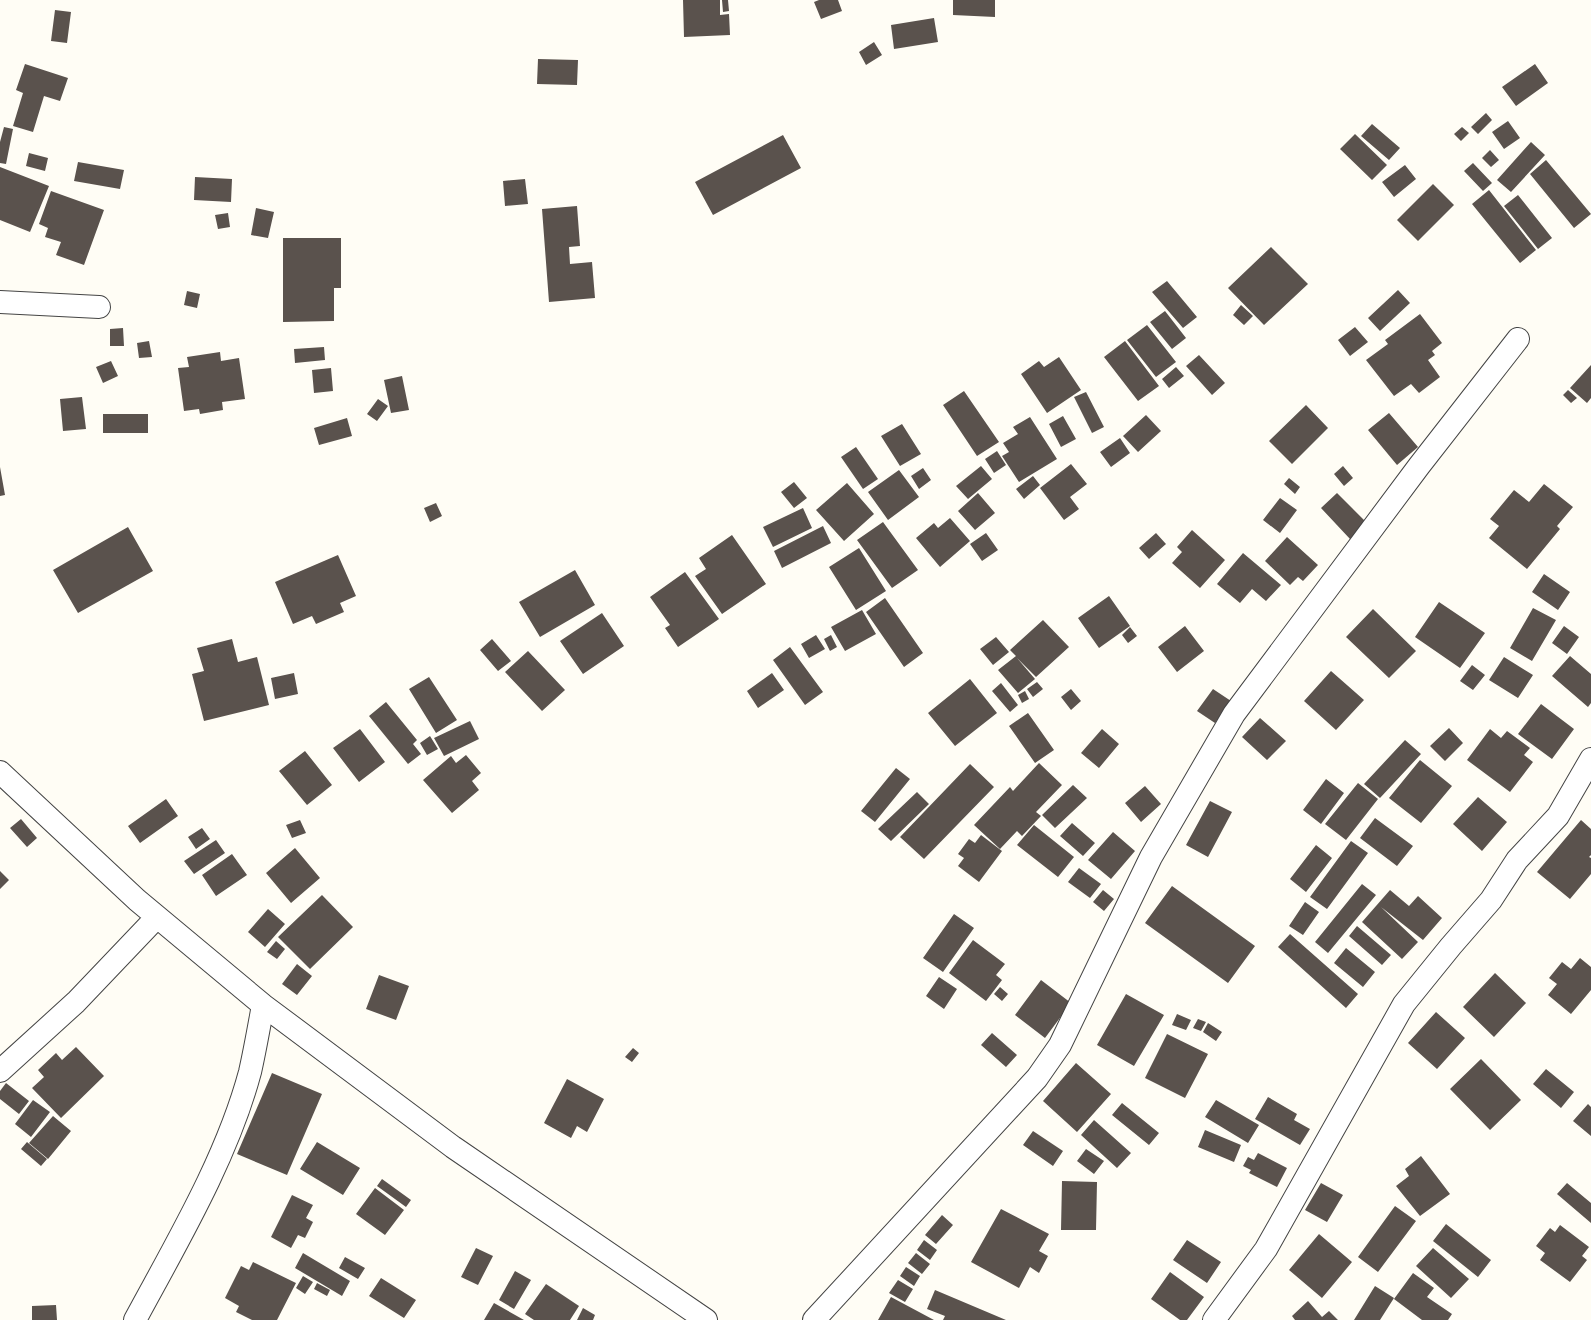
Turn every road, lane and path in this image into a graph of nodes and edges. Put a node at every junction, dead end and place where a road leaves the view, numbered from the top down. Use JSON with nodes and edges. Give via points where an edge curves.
{"nodes":[{"id":1,"x":0,"y":302,"type":"edge"},
{"id":2,"x":99,"y":307,"type":"dead end"},
{"id":3,"x":1518,"y":339,"type":"dead end"},
{"id":4,"x":1591,"y":759,"type":"edge"},
{"id":5,"x":0,"y":772,"type":"edge"},
{"id":6,"x":157,"y":917,"type":"junction"},
{"id":7,"x":263,"y":1005,"type":"junction"},
{"id":8,"x":0,"y":1071,"type":"edge"},
{"id":9,"x":135,"y":1320,"type":"edge"},
{"id":10,"x":706,"y":1320,"type":"edge"},
{"id":11,"x":814,"y":1320,"type":"edge"},
{"id":12,"x":1214,"y":1320,"type":"edge"}],
"edges":[{"from":1,"to":2,"type":"street"},
{"from":3,"to":11,"type":"street","via":[[1234,714],[1151,858],[1060,1045],[1037,1078]]},
{"from":4,"to":12,"type":"street","via":[[1558,816],[1517,860],[1491,900],[1404,1004],[1266,1249]]},
{"from":5,"to":6,"type":"street"},
{"from":6,"to":7,"type":"street"},
{"from":6,"to":8,"type":"street","via":[[76,1002]]},
{"from":7,"to":9,"type":"street","via":[[250,1072],[229,1134],[174,1249]]},
{"from":7,"to":10,"type":"street","via":[[453,1148]]}]}
